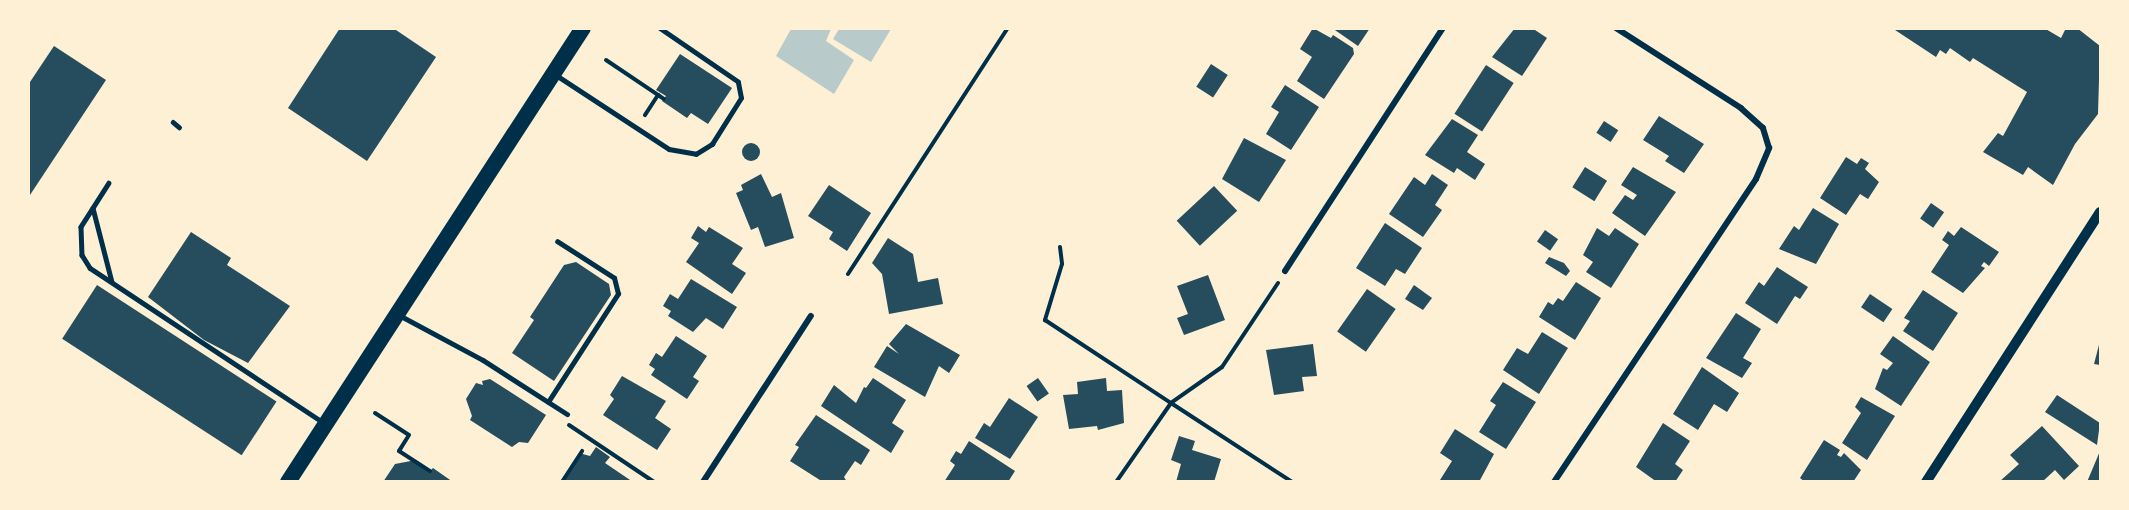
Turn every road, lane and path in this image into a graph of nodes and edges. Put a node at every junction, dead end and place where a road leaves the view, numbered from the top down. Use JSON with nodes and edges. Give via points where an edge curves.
{"nodes":[{"id":1,"x":584,"y":28,"type":"edge"},
{"id":2,"x":659,"y":28,"type":"edge"},
{"id":3,"x":1008,"y":28,"type":"edge"},
{"id":4,"x":1443,"y":28,"type":"edge"},
{"id":5,"x":1616,"y":28,"type":"edge"},
{"id":6,"x":606,"y":60,"type":"dead end"},
{"id":7,"x":554,"y":73,"type":"junction"},
{"id":8,"x":658,"y":95,"type":"junction"},
{"id":9,"x":664,"y":99,"type":"dead end"},
{"id":10,"x":645,"y":114,"type":"dead end"},
{"id":11,"x":173,"y":122,"type":"dead end"},
{"id":12,"x":179,"y":127,"type":"dead end"},
{"id":13,"x":109,"y":183,"type":"dead end"},
{"id":14,"x":93,"y":208,"type":"junction"},
{"id":15,"x":2100,"y":212,"type":"edge"},
{"id":16,"x":558,"y":242,"type":"dead end"},
{"id":17,"x":1060,"y":247,"type":"dead end"},
{"id":18,"x":1285,"y":271,"type":"joint"},
{"id":19,"x":848,"y":274,"type":"dead end"},
{"id":20,"x":112,"y":282,"type":"junction"},
{"id":21,"x":397,"y":313,"type":"junction"},
{"id":22,"x":811,"y":316,"type":"dead end"},
{"id":23,"x":548,"y":402,"type":"junction"},
{"id":24,"x":1171,"y":404,"type":"junction"},
{"id":25,"x":375,"y":413,"type":"dead end"},
{"id":26,"x":567,"y":414,"type":"dead end"},
{"id":27,"x":325,"y":423,"type":"junction"},
{"id":28,"x":575,"y":429,"type":"dead end"},
{"id":29,"x":582,"y":451,"type":"dead end"},
{"id":30,"x":430,"y":471,"type":"dead end"},
{"id":31,"x":288,"y":482,"type":"edge"},
{"id":32,"x":562,"y":482,"type":"edge"},
{"id":33,"x":654,"y":482,"type":"edge"},
{"id":34,"x":703,"y":482,"type":"edge"},
{"id":35,"x":1116,"y":482,"type":"edge"},
{"id":36,"x":1292,"y":482,"type":"edge"},
{"id":37,"x":1554,"y":482,"type":"edge"},
{"id":38,"x":1926,"y":482,"type":"edge"}],
"edges":[{"from":1,"to":7,"type":"highway"},
{"from":2,"to":7,"type":"lane","via":[[738,82],[741,98],[712,144],[696,154],[669,149]]},
{"from":3,"to":19,"type":"path"},
{"from":4,"to":18,"type":"street"},
{"from":5,"to":37,"type":"street","via":[[1741,108],[1769,138],[1766,159],[1756,179]]},
{"from":6,"to":8,"type":"path"},
{"from":7,"to":21,"type":"highway"},
{"from":8,"to":9,"type":"path"},
{"from":8,"to":10,"type":"path"},
{"from":11,"to":12,"type":"lane"},
{"from":13,"to":14,"type":"lane"},
{"from":14,"to":20,"type":"lane"},
{"from":14,"to":20,"type":"lane","via":[[81,227],[82,255],[90,268]]},
{"from":15,"to":38,"type":"street"},
{"from":16,"to":23,"type":"lane","via":[[614,278],[618,294]]},
{"from":17,"to":24,"type":"path","via":[[1062,264],[1045,320]]},
{"from":18,"to":24,"type":"path","via":[[1221,367]]},
{"from":20,"to":27,"type":"lane"},
{"from":21,"to":23,"type":"lane","via":[[483,360]]},
{"from":21,"to":27,"type":"highway"},
{"from":22,"to":34,"type":"street"},
{"from":23,"to":26,"type":"lane"},
{"from":24,"to":35,"type":"path"},
{"from":24,"to":36,"type":"path"},
{"from":25,"to":30,"type":"path","via":[[409,435],[399,451]]},
{"from":27,"to":31,"type":"highway"},
{"from":28,"to":33,"type":"path"},
{"from":29,"to":32,"type":"path"}]}
